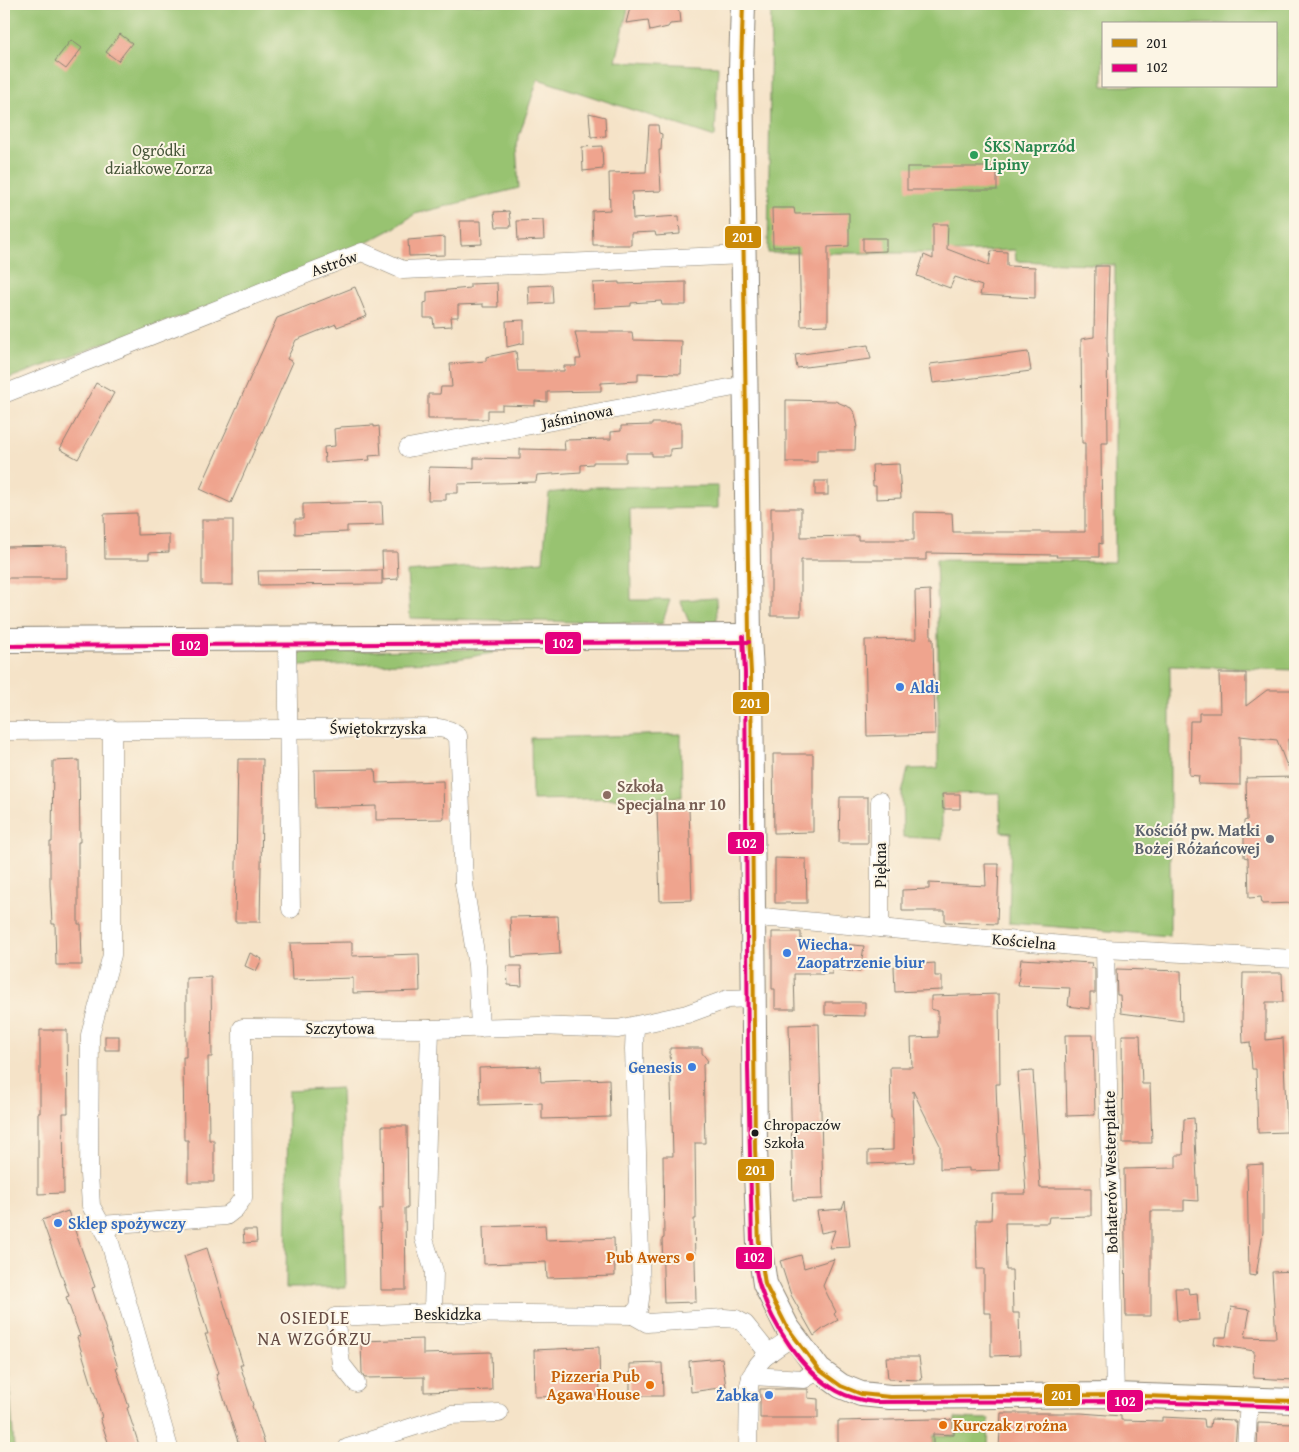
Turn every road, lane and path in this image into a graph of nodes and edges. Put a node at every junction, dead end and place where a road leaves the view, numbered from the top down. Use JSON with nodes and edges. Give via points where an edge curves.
{"nodes":[{"id":1,"x":743,"y":4,"type":"edge"},
{"id":2,"x":744,"y":255,"type":"junction"},
{"id":3,"x":745,"y":385,"type":"junction"},
{"id":4,"x":4,"y":394,"type":"edge"},
{"id":5,"x":408,"y":448,"type":"dead end"},
{"id":6,"x":749,"y":636,"type":"junction"},
{"id":7,"x":287,"y":638,"type":"junction"},
{"id":8,"x":4,"y":640,"type":"edge"},
{"id":9,"x":112,"y":729,"type":"junction"},
{"id":10,"x":288,"y":729,"type":"junction"},
{"id":11,"x":4,"y":731,"type":"edge"},
{"id":12,"x":880,"y":802,"type":"dead end"},
{"id":13,"x":291,"y":909,"type":"dead end"},
{"id":14,"x":754,"y":919,"type":"junction"},
{"id":15,"x":880,"y":928,"type":"junction"},
{"id":16,"x":1105,"y":949,"type":"junction"},
{"id":17,"x":1295,"y":959,"type":"edge"},
{"id":18,"x":754,"y":998,"type":"junction"},
{"id":19,"x":635,"y":1026,"type":"junction"},
{"id":20,"x":430,"y":1028,"type":"junction"},
{"id":21,"x":480,"y":1028,"type":"junction"},
{"id":22,"x":101,"y":1225,"type":"junction"},
{"id":23,"x":433,"y":1313,"type":"junction"},
{"id":24,"x":633,"y":1315,"type":"junction"},
{"id":25,"x":793,"y":1337,"type":"junction"},
{"id":26,"x":769,"y":1354,"type":"junction"},
{"id":27,"x":819,"y":1370,"type":"junction"},
{"id":28,"x":751,"y":1376,"type":"junction"},
{"id":29,"x":356,"y":1383,"type":"dead end"},
{"id":30,"x":1116,"y":1395,"type":"junction"},
{"id":31,"x":1249,"y":1399,"type":"junction"},
{"id":32,"x":1295,"y":1401,"type":"edge"},
{"id":33,"x":499,"y":1413,"type":"dead end"},
{"id":34,"x":169,"y":1448,"type":"edge"},
{"id":35,"x":347,"y":1448,"type":"edge"},
{"id":36,"x":748,"y":1448,"type":"edge"},
{"id":37,"x":1246,"y":1448,"type":"edge"}],
"edges":[{"from":1,"to":2,"type":"street"},
{"from":2,"to":3,"type":"street"},
{"from":2,"to":4,"type":"street","name":"Astrów","via":[[403,270],[362,252]]},
{"from":3,"to":5,"type":"street","name":"Jaśminowa"},
{"from":3,"to":6,"type":"street"},
{"from":6,"to":7,"type":"street"},
{"from":6,"to":14,"type":"street"},
{"from":7,"to":8,"type":"street"},
{"from":7,"to":10,"type":"street"},
{"from":9,"to":10,"type":"street","name":"Świętokrzyska"},
{"from":9,"to":11,"type":"street","name":"Świętokrzyska"},
{"from":9,"to":22,"type":"street","via":[[112,955],[90,1035],[89,1174],[91,1206]]},
{"from":10,"to":13,"type":"street"},
{"from":10,"to":21,"type":"street","name":"Świętokrzyska","via":[[439,728],[458,736],[464,884],[477,966]]},
{"from":12,"to":15,"type":"street","name":"Piękna"},
{"from":14,"to":15,"type":"street","name":"Kościelna"},
{"from":14,"to":18,"type":"street"},
{"from":15,"to":16,"type":"street","name":"Kościelna"},
{"from":16,"to":17,"type":"street","name":"Kościelna"},
{"from":16,"to":30,"type":"street","name":"Bohaterów Westerplatte"},
{"from":18,"to":19,"type":"street","name":"Szczytowa","via":[[728,999],[687,1014]]},
{"from":18,"to":25,"type":"street","via":[[759,1244],[765,1284]]},
{"from":19,"to":21,"type":"street","name":"Szczytowa","via":[[618,1029]]},
{"from":19,"to":24,"type":"street","via":[[640,1291],[639,1307]]},
{"from":20,"to":21,"type":"street","name":"Szczytowa"},
{"from":20,"to":22,"type":"street","name":"Szczytowa","via":[[242,1028],[243,1198],[226,1216]]},
{"from":20,"to":23,"type":"street","via":[[424,1239],[434,1271]]},
{"from":22,"to":34,"type":"street","via":[[109,1239]]},
{"from":23,"to":24,"type":"street","name":"Beskidzka"},
{"from":23,"to":29,"type":"street","name":"Beskidzka","via":[[335,1317],[341,1364]]},
{"from":24,"to":26,"type":"street","name":"Beskidzka","via":[[648,1323],[736,1320],[745,1324]]},
{"from":25,"to":26,"type":"street"},
{"from":25,"to":27,"type":"street"},
{"from":26,"to":28,"type":"street","via":[[758,1363]]},
{"from":27,"to":28,"type":"street","via":[[804,1379]]},
{"from":27,"to":30,"type":"street","via":[[841,1386],[875,1396]]},
{"from":28,"to":36,"type":"street"},
{"from":30,"to":31,"type":"street"},
{"from":31,"to":32,"type":"street"},
{"from":31,"to":37,"type":"street"},
{"from":33,"to":35,"type":"street","via":[[450,1415]]}]}
